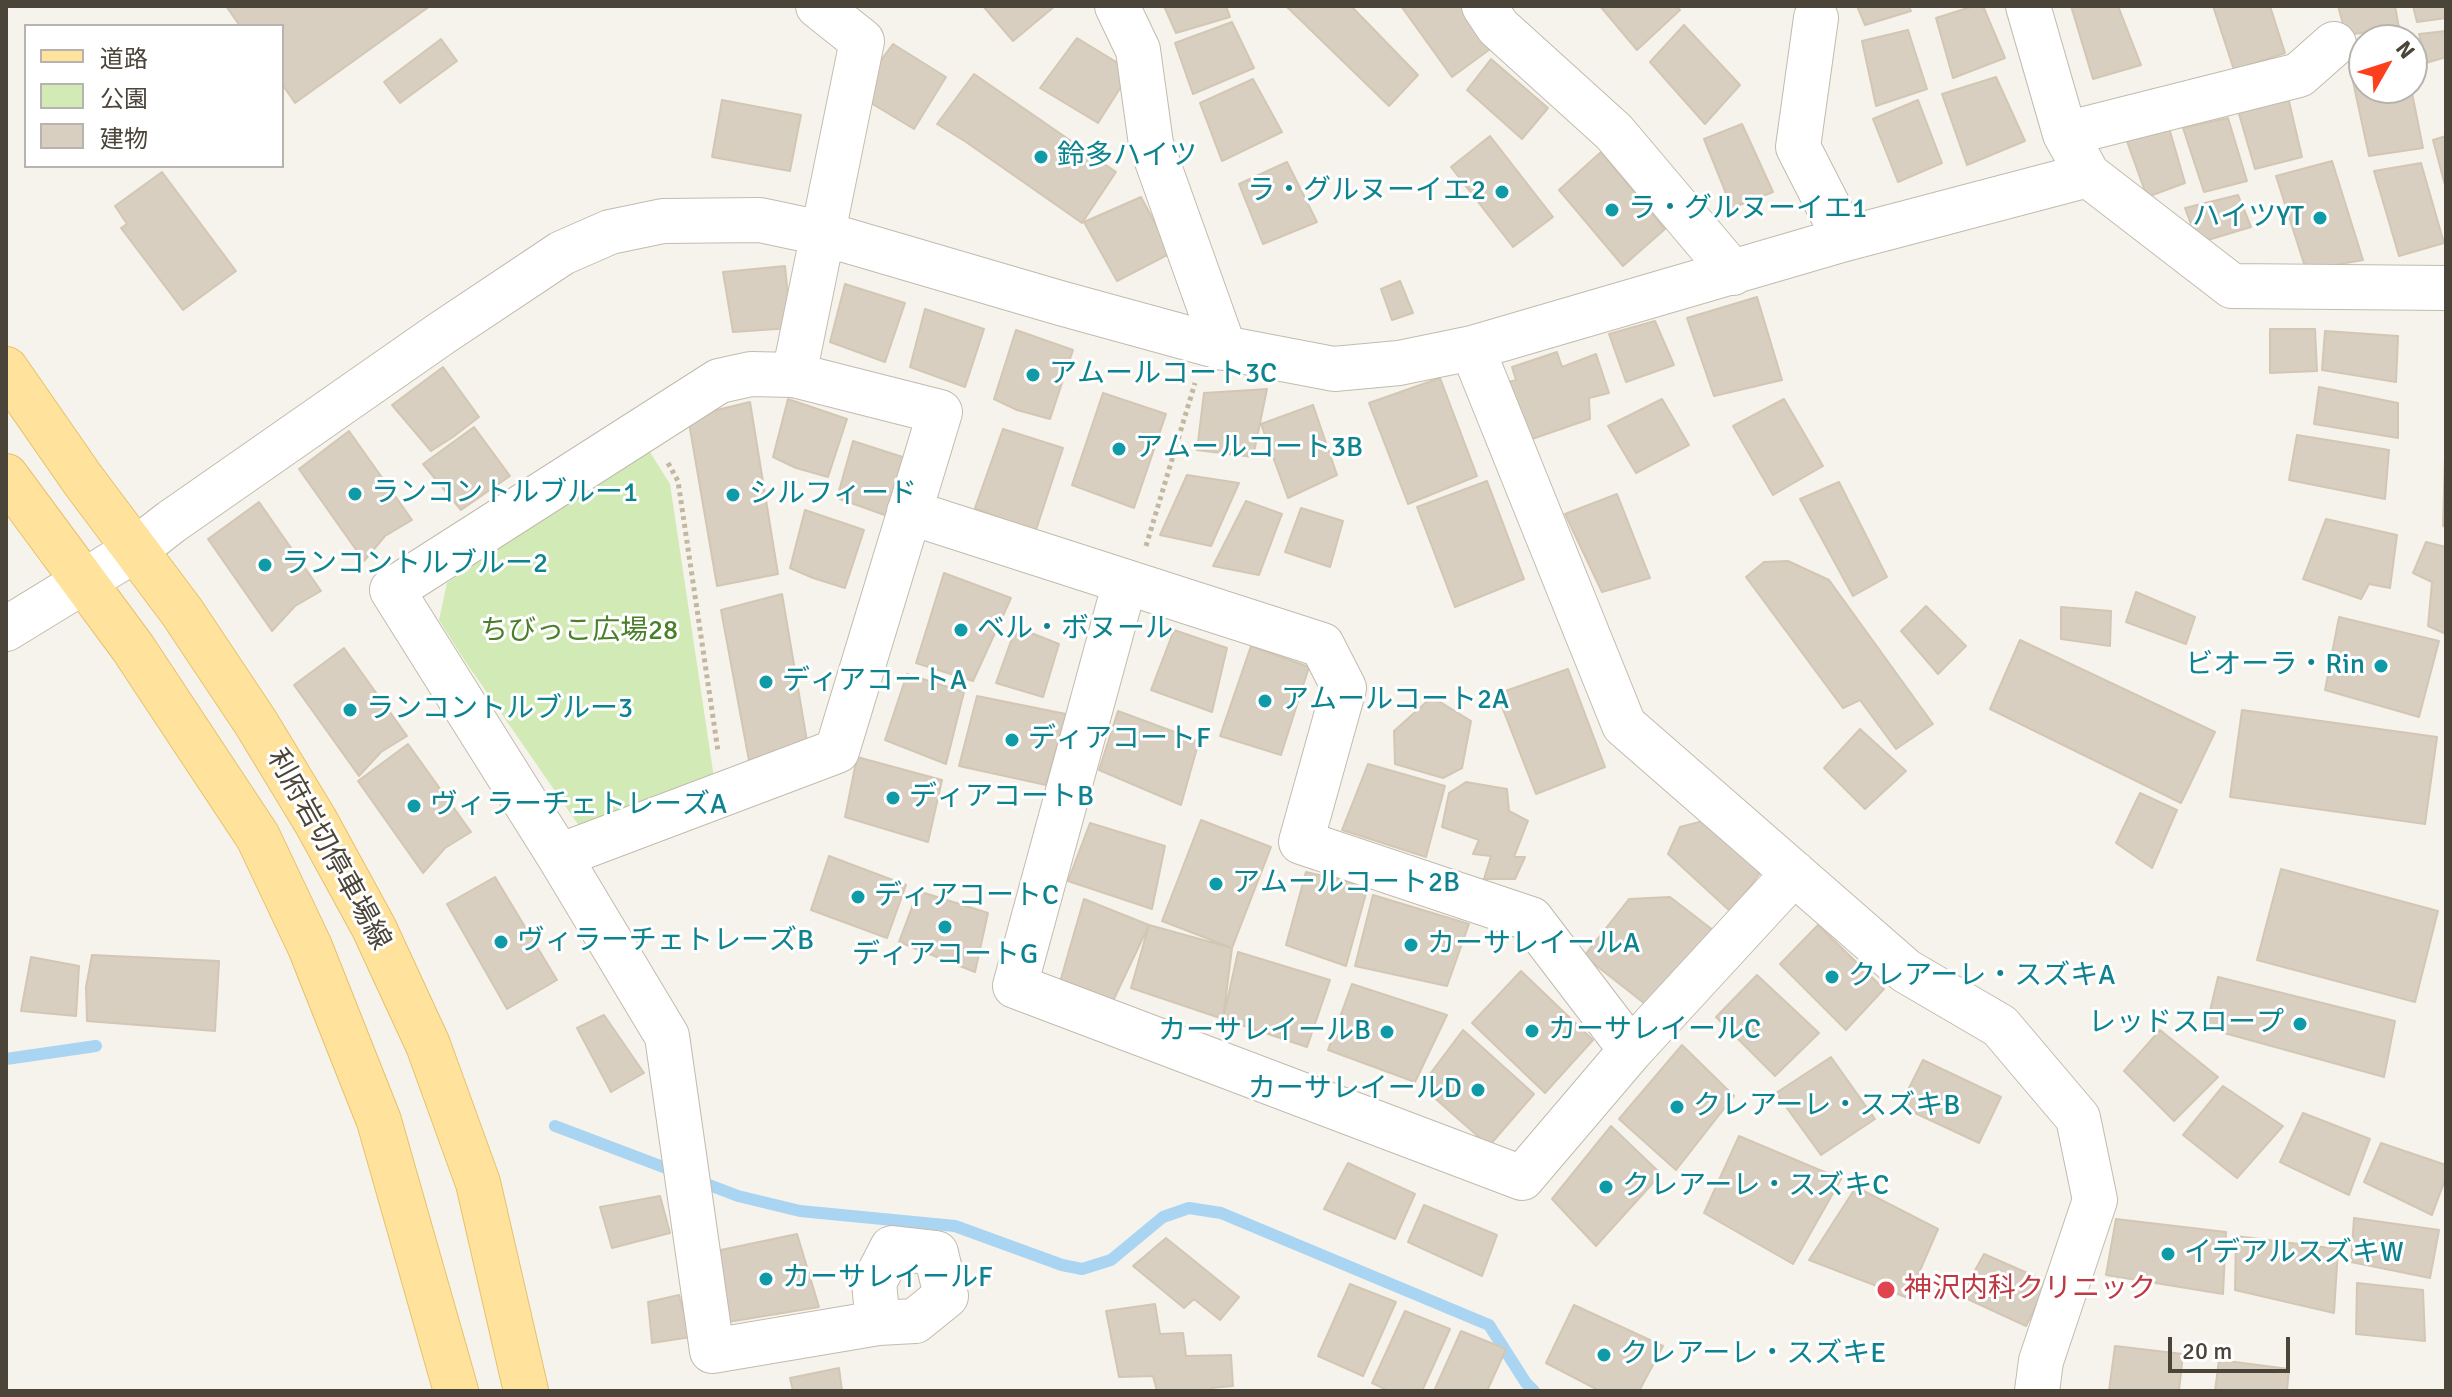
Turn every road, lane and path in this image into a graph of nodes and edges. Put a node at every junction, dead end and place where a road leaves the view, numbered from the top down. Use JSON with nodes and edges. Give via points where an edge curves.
{"nodes":[{"id":1,"x":818,"y":6,"type":"edge"},
{"id":2,"x":1117,"y":6,"type":"edge"},
{"id":3,"x":1484,"y":6,"type":"edge"},
{"id":4,"x":2028,"y":6,"type":"edge"},
{"id":5,"x":1816,"y":18,"type":"dead end"},
{"id":6,"x":2334,"y":44,"type":"dead end"},
{"id":7,"x":2065,"y":134,"type":"junction"},
{"id":8,"x":2088,"y":175,"type":"junction"},
{"id":9,"x":821,"y":233,"type":"junction"},
{"id":10,"x":1845,"y":239,"type":"junction"},
{"id":11,"x":1733,"y":273,"type":"junction"},
{"id":12,"x":2446,"y":288,"type":"edge"},
{"id":13,"x":1472,"y":348,"type":"junction"},
{"id":14,"x":1211,"y":361,"type":"junction"},
{"id":15,"x":6,"y":369,"type":"edge"},
{"id":16,"x":794,"y":375,"type":"junction"},
{"id":17,"x":648,"y":427,"type":"junction"},
{"id":18,"x":6,"y":476,"type":"edge"},
{"id":19,"x":909,"y":512,"type":"junction"},
{"id":20,"x":135,"y":550,"type":"junction"},
{"id":21,"x":83,"y":581,"type":"junction"},
{"id":22,"x":1129,"y":583,"type":"junction"},
{"id":23,"x":6,"y":629,"type":"edge"},
{"id":24,"x":725,"y":793,"type":"junction"},
{"id":25,"x":559,"y":856,"type":"junction"},
{"id":26,"x":1794,"y":873,"type":"junction"},
{"id":27,"x":1631,"y":1050,"type":"junction"},
{"id":28,"x":878,"y":1323,"type":"dead end"},
{"id":29,"x":456,"y":1391,"type":"edge"},
{"id":30,"x":526,"y":1391,"type":"edge"},
{"id":31,"x":2037,"y":1391,"type":"edge"}],
"edges":[{"from":1,"to":9,"type":"street","via":[[862,41]]},
{"from":2,"to":14,"type":"street","via":[[1138,50],[1151,144]]},
{"from":3,"to":11,"type":"street","via":[[1498,27],[1614,132]]},
{"from":4,"to":7,"type":"street"},
{"from":5,"to":10,"type":"street","via":[[1798,147]]},
{"from":6,"to":7,"type":"street","via":[[2299,75]]},
{"from":7,"to":8,"type":"street"},
{"from":8,"to":10,"type":"street"},
{"from":8,"to":12,"type":"street","via":[[2232,286]]},
{"from":9,"to":14,"type":"street","via":[[1060,303]]},
{"from":9,"to":16,"type":"street"},
{"from":9,"to":20,"type":"street","via":[[760,220],[663,221],[610,232],[562,253]]},
{"from":10,"to":11,"type":"street"},
{"from":11,"to":13,"type":"street"},
{"from":13,"to":14,"type":"street","via":[[1334,369]]},
{"from":13,"to":26,"type":"street","via":[[1624,725]]},
{"from":14,"to":22,"type":"path"},
{"from":15,"to":20,"type":"main road","name":"利府岩切停車場線"},
{"from":16,"to":17,"type":"street","via":[[751,374],[719,381]]},
{"from":16,"to":19,"type":"street","via":[[940,412]]},
{"from":17,"to":24,"type":"path","via":[[678,481]]},
{"from":17,"to":25,"type":"street","via":[[392,590]]},
{"from":18,"to":21,"type":"main road","name":"利府岩切停車場線"},
{"from":19,"to":22,"type":"street"},
{"from":19,"to":24,"type":"street","via":[[837,751]]},
{"from":20,"to":21,"type":"street"},
{"from":20,"to":30,"type":"main road","name":"利府岩切停車場線","via":[[256,723],[374,928],[428,1045],[478,1183]]},
{"from":21,"to":23,"type":"street"},
{"from":21,"to":29,"type":"main road","name":"利府岩切停車場線","via":[[258,837],[310,947],[379,1121]]},
{"from":22,"to":27,"type":"street","via":[[1322,645],[1344,688],[1301,842],[1531,919]]},
{"from":22,"to":27,"type":"street","via":[[1015,986],[1522,1178]]},
{"from":24,"to":25,"type":"street"},
{"from":25,"to":28,"type":"street","via":[[667,1036],[712,1351]]},
{"from":26,"to":27,"type":"street"},
{"from":26,"to":31,"type":"street","via":[[1906,971],[2000,1026],[2078,1118],[2095,1200],[2041,1361]]}]}
